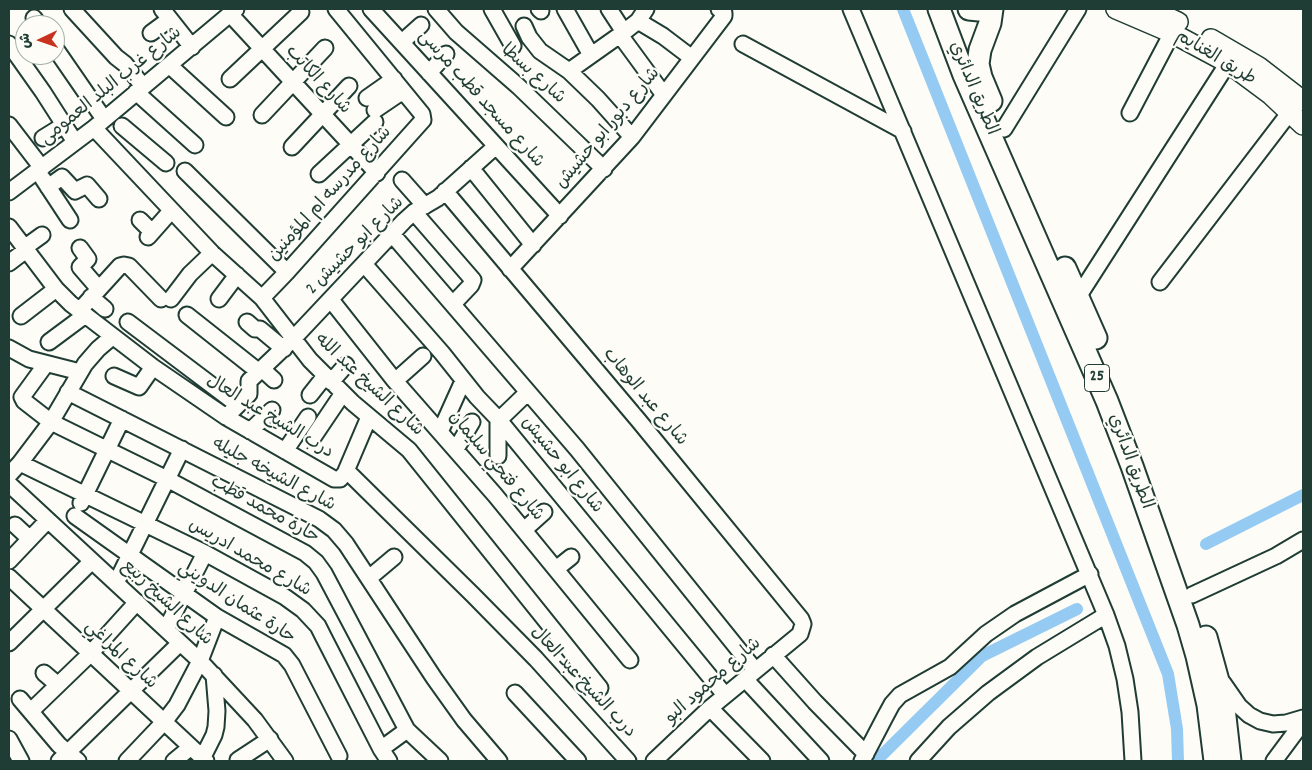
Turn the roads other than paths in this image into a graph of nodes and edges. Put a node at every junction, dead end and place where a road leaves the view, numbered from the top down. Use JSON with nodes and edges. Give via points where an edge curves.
{"nodes":[{"id":1,"x":72,"y":9,"type":"edge"},
{"id":2,"x":336,"y":9,"type":"edge"},
{"id":3,"x":371,"y":9,"type":"edge"},
{"id":4,"x":436,"y":9,"type":"edge"},
{"id":5,"x":492,"y":9,"type":"edge"},
{"id":6,"x":565,"y":9,"type":"edge"},
{"id":7,"x":609,"y":9,"type":"edge"},
{"id":8,"x":719,"y":9,"type":"edge"},
{"id":9,"x":851,"y":9,"type":"edge"},
{"id":10,"x":939,"y":9,"type":"edge"},
{"id":11,"x":969,"y":9,"type":"edge"},
{"id":12,"x":986,"y":9,"type":"edge"},
{"id":13,"x":992,"y":9,"type":"edge"},
{"id":14,"x":1078,"y":9,"type":"edge"},
{"id":15,"x":1116,"y":9,"type":"edge"},
{"id":16,"x":1150,"y":9,"type":"edge"},
{"id":17,"x":301,"y":12,"type":"dead end"},
{"id":18,"x":227,"y":13,"type":"edge"},
{"id":19,"x":165,"y":14,"type":"edge"},
{"id":20,"x":642,"y":15,"type":"edge"},
{"id":21,"x":421,"y":25,"type":"dead end"},
{"id":22,"x":524,"y":26,"type":"dead end"},
{"id":23,"x":151,"y":33,"type":"dead end"},
{"id":24,"x":622,"y":33,"type":"junction"},
{"id":25,"x":1172,"y":33,"type":"junction"},
{"id":26,"x":402,"y":42,"type":"junction"},
{"id":27,"x":9,"y":44,"type":"edge"},
{"id":28,"x":743,"y":44,"type":"dead end"},
{"id":29,"x":513,"y":46,"type":"dead end"},
{"id":30,"x":192,"y":47,"type":"junction"},
{"id":31,"x":325,"y":48,"type":"dead end"},
{"id":32,"x":262,"y":49,"type":"junction"},
{"id":33,"x":446,"y":54,"type":"dead end"},
{"id":34,"x":591,"y":55,"type":"junction"},
{"id":35,"x":692,"y":58,"type":"junction"},
{"id":36,"x":1228,"y":63,"type":"junction"},
{"id":37,"x":65,"y":65,"type":"edge"},
{"id":38,"x":169,"y":66,"type":"junction"},
{"id":39,"x":569,"y":71,"type":"junction"},
{"id":40,"x":429,"y":73,"type":"junction"},
{"id":41,"x":230,"y":79,"type":"dead end"},
{"id":42,"x":292,"y":82,"type":"junction"},
{"id":43,"x":398,"y":85,"type":"junction"},
{"id":44,"x":349,"y":86,"type":"dead end"},
{"id":45,"x":140,"y":89,"type":"junction"},
{"id":46,"x":664,"y":95,"type":"junction"},
{"id":47,"x":1299,"y":113,"type":"edge"},
{"id":48,"x":322,"y":114,"type":"junction"},
{"id":49,"x":1130,"y":114,"type":"dead end"},
{"id":50,"x":262,"y":115,"type":"dead end"},
{"id":51,"x":226,"y":117,"type":"dead end"},
{"id":52,"x":99,"y":123,"type":"junction"},
{"id":53,"x":9,"y":125,"type":"edge"},
{"id":54,"x":64,"y":125,"type":"junction"},
{"id":55,"x":122,"y":126,"type":"dead end"},
{"id":56,"x":1004,"y":129,"type":"junction"},
{"id":57,"x":903,"y":131,"type":"junction"},
{"id":58,"x":632,"y":137,"type":"junction"},
{"id":59,"x":43,"y":138,"type":"dead end"},
{"id":60,"x":135,"y":138,"type":"junction"},
{"id":61,"x":75,"y":142,"type":"junction"},
{"id":62,"x":195,"y":145,"type":"dead end"},
{"id":63,"x":351,"y":145,"type":"junction"},
{"id":64,"x":496,"y":146,"type":"junction"},
{"id":65,"x":292,"y":147,"type":"dead end"},
{"id":66,"x":116,"y":152,"type":"junction"},
{"id":67,"x":166,"y":163,"type":"dead end"},
{"id":68,"x":471,"y":168,"type":"junction"},
{"id":69,"x":604,"y":168,"type":"junction"},
{"id":70,"x":40,"y":169,"type":"junction"},
{"id":71,"x":185,"y":171,"type":"dead end"},
{"id":72,"x":377,"y":173,"type":"junction"},
{"id":73,"x":319,"y":174,"type":"dead end"},
{"id":74,"x":402,"y":180,"type":"dead end"},
{"id":75,"x":48,"y":187,"type":"junction"},
{"id":76,"x":445,"y":191,"type":"junction"},
{"id":77,"x":9,"y":192,"type":"edge"},
{"id":78,"x":99,"y":199,"type":"dead end"},
{"id":79,"x":420,"y":209,"type":"junction"},
{"id":80,"x":171,"y":211,"type":"junction"},
{"id":81,"x":560,"y":216,"type":"junction"},
{"id":82,"x":70,"y":220,"type":"dead end"},
{"id":83,"x":140,"y":220,"type":"dead end"},
{"id":84,"x":9,"y":227,"type":"edge"},
{"id":85,"x":392,"y":234,"type":"junction"},
{"id":86,"x":42,"y":235,"type":"dead end"},
{"id":87,"x":533,"y":245,"type":"junction"},
{"id":88,"x":80,"y":248,"type":"dead end"},
{"id":89,"x":25,"y":249,"type":"junction"},
{"id":90,"x":212,"y":253,"type":"junction"},
{"id":91,"x":9,"y":263,"type":"edge"},
{"id":92,"x":364,"y":264,"type":"junction"},
{"id":93,"x":510,"y":269,"type":"junction"},
{"id":94,"x":287,"y":272,"type":"junction"},
{"id":95,"x":237,"y":275,"type":"junction"},
{"id":96,"x":1160,"y":282,"type":"dead end"},
{"id":97,"x":56,"y":289,"type":"junction"},
{"id":98,"x":95,"y":293,"type":"junction"},
{"id":99,"x":1078,"y":296,"type":"junction"},
{"id":100,"x":219,"y":298,"type":"dead end"},
{"id":101,"x":262,"y":298,"type":"junction"},
{"id":102,"x":330,"y":300,"type":"junction"},
{"id":103,"x":453,"y":304,"type":"junction"},
{"id":104,"x":106,"y":309,"type":"dead end"},
{"id":105,"x":81,"y":314,"type":"junction"},
{"id":106,"x":187,"y":315,"type":"dead end"},
{"id":107,"x":21,"y":316,"type":"dead end"},
{"id":108,"x":128,"y":322,"type":"dead end"},
{"id":109,"x":249,"y":327,"type":"dead end"},
{"id":110,"x":112,"y":337,"type":"junction"},
{"id":111,"x":49,"y":342,"type":"dead end"},
{"id":112,"x":288,"y":344,"type":"junction"},
{"id":113,"x":13,"y":350,"type":"edge"},
{"id":114,"x":423,"y":356,"type":"dead end"},
{"id":115,"x":46,"y":364,"type":"junction"},
{"id":116,"x":346,"y":366,"type":"dead end"},
{"id":117,"x":153,"y":367,"type":"junction"},
{"id":118,"x":260,"y":371,"type":"junction"},
{"id":119,"x":80,"y":372,"type":"junction"},
{"id":120,"x":114,"y":376,"type":"dead end"},
{"id":121,"x":328,"y":379,"type":"junction"},
{"id":122,"x":274,"y":380,"type":"dead end"},
{"id":123,"x":395,"y":381,"type":"junction"},
{"id":124,"x":463,"y":381,"type":"junction"},
{"id":125,"x":68,"y":392,"type":"junction"},
{"id":126,"x":528,"y":392,"type":"junction"},
{"id":127,"x":343,"y":393,"type":"junction"},
{"id":128,"x":310,"y":395,"type":"dead end"},
{"id":129,"x":238,"y":405,"type":"junction"},
{"id":130,"x":272,"y":410,"type":"dead end"},
{"id":131,"x":226,"y":417,"type":"junction"},
{"id":132,"x":308,"y":417,"type":"dead end"},
{"id":133,"x":369,"y":417,"type":"junction"},
{"id":134,"x":122,"y":419,"type":"junction"},
{"id":135,"x":498,"y":419,"type":"junction"},
{"id":136,"x":50,"y":422,"type":"junction"},
{"id":137,"x":472,"y":422,"type":"dead end"},
{"id":138,"x":250,"y":431,"type":"junction"},
{"id":139,"x":440,"y":432,"type":"junction"},
{"id":140,"x":314,"y":436,"type":"dead end"},
{"id":141,"x":182,"y":449,"type":"junction"},
{"id":142,"x":456,"y":449,"type":"junction"},
{"id":143,"x":107,"y":450,"type":"junction"},
{"id":144,"x":284,"y":451,"type":"junction"},
{"id":145,"x":498,"y":456,"type":"dead end"},
{"id":146,"x":20,"y":463,"type":"junction"},
{"id":147,"x":346,"y":471,"type":"junction"},
{"id":148,"x":9,"y":475,"type":"edge"},
{"id":149,"x":167,"y":480,"type":"junction"},
{"id":150,"x":9,"y":484,"type":"edge"},
{"id":151,"x":85,"y":495,"type":"junction"},
{"id":152,"x":544,"y":512,"type":"dead end"},
{"id":153,"x":74,"y":516,"type":"junction"},
{"id":154,"x":48,"y":520,"type":"junction"},
{"id":155,"x":145,"y":524,"type":"junction"},
{"id":156,"x":14,"y":525,"type":"dead end"},
{"id":157,"x":524,"y":530,"type":"junction"},
{"id":158,"x":65,"y":536,"type":"junction"},
{"id":159,"x":30,"y":539,"type":"junction"},
{"id":160,"x":1303,"y":540,"type":"edge"},
{"id":161,"x":205,"y":553,"type":"junction"},
{"id":162,"x":129,"y":555,"type":"junction"},
{"id":163,"x":394,"y":557,"type":"dead end"},
{"id":164,"x":571,"y":557,"type":"dead end"},
{"id":165,"x":9,"y":561,"type":"edge"},
{"id":166,"x":92,"y":561,"type":"junction"},
{"id":167,"x":556,"y":569,"type":"junction"},
{"id":168,"x":1090,"y":574,"type":"junction"},
{"id":169,"x":9,"y":577,"type":"edge"},
{"id":170,"x":369,"y":578,"type":"junction"},
{"id":171,"x":116,"y":583,"type":"junction"},
{"id":172,"x":183,"y":594,"type":"junction"},
{"id":173,"x":1192,"y":595,"type":"junction"},
{"id":174,"x":137,"y":602,"type":"junction"},
{"id":175,"x":43,"y":609,"type":"junction"},
{"id":176,"x":1106,"y":615,"type":"junction"},
{"id":177,"x":216,"y":617,"type":"junction"},
{"id":178,"x":166,"y":629,"type":"junction"},
{"id":179,"x":800,"y":634,"type":"joint"},
{"id":180,"x":9,"y":643,"type":"edge"},
{"id":181,"x":180,"y":643,"type":"junction"},
{"id":182,"x":90,"y":654,"type":"junction"},
{"id":183,"x":774,"y":655,"type":"junction"},
{"id":184,"x":630,"y":660,"type":"dead end"},
{"id":185,"x":200,"y":661,"type":"junction"},
{"id":186,"x":44,"y":673,"type":"dead end"},
{"id":187,"x":750,"y":674,"type":"junction"},
{"id":188,"x":214,"y":675,"type":"junction"},
{"id":189,"x":1217,"y":675,"type":"junction"},
{"id":190,"x":58,"y":685,"type":"junction"},
{"id":191,"x":600,"y":688,"type":"dead end"},
{"id":192,"x":131,"y":691,"type":"junction"},
{"id":193,"x":515,"y":693,"type":"dead end"},
{"id":194,"x":725,"y":695,"type":"junction"},
{"id":195,"x":20,"y":699,"type":"dead end"},
{"id":196,"x":710,"y":708,"type":"junction"},
{"id":197,"x":31,"y":711,"type":"junction"},
{"id":198,"x":1303,"y":720,"type":"edge"},
{"id":199,"x":164,"y":722,"type":"junction"},
{"id":200,"x":1219,"y":725,"type":"junction"},
{"id":201,"x":407,"y":730,"type":"junction"},
{"id":202,"x":9,"y":739,"type":"edge"},
{"id":203,"x":270,"y":740,"type":"junction"},
{"id":204,"x":191,"y":747,"type":"junction"},
{"id":205,"x":385,"y":755,"type":"edge"},
{"id":206,"x":339,"y":756,"type":"dead end"},
{"id":207,"x":68,"y":758,"type":"edge"},
{"id":208,"x":864,"y":758,"type":"edge"},
{"id":209,"x":203,"y":760,"type":"edge"},
{"id":210,"x":238,"y":760,"type":"edge"},
{"id":211,"x":21,"y":761,"type":"edge"},
{"id":212,"x":127,"y":761,"type":"edge"},
{"id":213,"x":174,"y":761,"type":"edge"},
{"id":214,"x":285,"y":761,"type":"edge"},
{"id":215,"x":440,"y":761,"type":"edge"},
{"id":216,"x":499,"y":761,"type":"edge"},
{"id":217,"x":578,"y":761,"type":"edge"},
{"id":218,"x":628,"y":761,"type":"edge"},
{"id":219,"x":654,"y":761,"type":"edge"},
{"id":220,"x":762,"y":761,"type":"edge"},
{"id":221,"x":821,"y":761,"type":"edge"},
{"id":222,"x":918,"y":761,"type":"edge"},
{"id":223,"x":1133,"y":761,"type":"edge"},
{"id":224,"x":1214,"y":761,"type":"edge"},
{"id":225,"x":1230,"y":761,"type":"edge"},
{"id":226,"x":1274,"y":761,"type":"edge"}],
"edges":[{"from":1,"to":45,"type":"street","via":[[126,64]]},
{"from":2,"to":43,"type":"street"},
{"from":3,"to":26,"type":"street","name":"شارع مسجد قطب مرسى"},
{"from":4,"to":69,"type":"street","name":"شارع بسطا","via":[[456,32]]},
{"from":5,"to":29,"type":"street"},
{"from":6,"to":34,"type":"street"},
{"from":7,"to":24,"type":"street"},
{"from":8,"to":35,"type":"street","name":"شارع دبور ابو حشيش","via":[[724,16]]},
{"from":9,"to":57,"type":"street"},
{"from":10,"to":200,"type":"highway","name":"الطريق الدائري","number":"25","via":[[964,75],[1084,347],[1128,457],[1188,625]]},
{"from":11,"to":12,"type":"highway"},
{"from":13,"to":56,"type":"highway","name":"الطريق الدائري","number":"25","via":[[978,64]]},
{"from":14,"to":56,"type":"street"},
{"from":15,"to":25,"type":"main road","name":"طريق الغنايم"},
{"from":16,"to":47,"type":"main road","name":"طريق الغنايم","via":[[1260,67]]},
{"from":17,"to":32,"type":"street"},
{"from":18,"to":30,"type":"street","name":"شارع غرب البلد العمومى"},
{"from":18,"to":32,"type":"street","name":"شارع الكاتب"},
{"from":19,"to":23,"type":"street"},
{"from":19,"to":30,"type":"street"},
{"from":20,"to":24,"type":"street"},
{"from":20,"to":35,"type":"street","via":[[662,36]]},
{"from":21,"to":26,"type":"street"},
{"from":22,"to":39,"type":"street","via":[[540,51]]},
{"from":24,"to":34,"type":"street"},
{"from":24,"to":46,"type":"street"},
{"from":25,"to":36,"type":"main road","name":"طريق الغنايم"},
{"from":25,"to":49,"type":"street"},
{"from":26,"to":40,"type":"street","name":"شارع مسجد قطب مرسى"},
{"from":27,"to":54,"type":"street"},
{"from":28,"to":57,"type":"street"},
{"from":30,"to":38,"type":"street","name":"شارع غرب البلد العمومى"},
{"from":31,"to":42,"type":"street"},
{"from":32,"to":41,"type":"street"},
{"from":32,"to":42,"type":"street","name":"شارع الكاتب"},
{"from":33,"to":40,"type":"street"},
{"from":34,"to":39,"type":"street"},
{"from":35,"to":46,"type":"street","name":"شارع دبور ابو حشيش"},
{"from":36,"to":47,"type":"main road","name":"طريق الغنايم"},
{"from":36,"to":99,"type":"street"},
{"from":37,"to":52,"type":"street","name":"شارع الشيخ عبد الله"},
{"from":38,"to":45,"type":"street","name":"شارع غرب البلد العمومى"},
{"from":38,"to":51,"type":"street"},
{"from":39,"to":58,"type":"street"},
{"from":40,"to":64,"type":"street","name":"شارع مسجد قطب مرسى"},
{"from":42,"to":48,"type":"street","name":"شارع الكاتب"},
{"from":42,"to":50,"type":"street"},
{"from":43,"to":63,"type":"street","via":[[372,110]]},
{"from":43,"to":72,"type":"street","name":"شارع مدرسه ام المؤمنين","via":[[424,118]]},
{"from":44,"to":48,"type":"street"},
{"from":45,"to":52,"type":"street","name":"شارع غرب البلد العمومى"},
{"from":45,"to":62,"type":"street"},
{"from":46,"to":58,"type":"street","name":"شارع دبور ابو حشيش"},
{"from":47,"to":96,"type":"street"},
{"from":48,"to":63,"type":"street","name":"شارع الكاتب"},
{"from":48,"to":65,"type":"street"},
{"from":52,"to":61,"type":"street","name":"شارع غرب البلد العمومى"},
{"from":52,"to":66,"type":"street","name":"شارع الشيخ عبد الله"},
{"from":53,"to":70,"type":"street"},
{"from":54,"to":59,"type":"street"},
{"from":54,"to":61,"type":"street"},
{"from":55,"to":60,"type":"street"},
{"from":56,"to":99,"type":"highway","name":"الطريق الدائري","number":"25"},
{"from":57,"to":168,"type":"street"},
{"from":58,"to":69,"type":"street","name":"شارع دبور ابو حشيش"},
{"from":60,"to":66,"type":"street"},
{"from":60,"to":67,"type":"street"},
{"from":61,"to":70,"type":"street","name":"شارع غرب البلد العمومى"},
{"from":63,"to":72,"type":"street","name":"شارع الكاتب"},
{"from":63,"to":73,"type":"street"},
{"from":64,"to":68,"type":"street","name":"شارع ابو حشيش 2"},
{"from":64,"to":81,"type":"street","name":"شارع مسجد قطب مرسى"},
{"from":66,"to":80,"type":"street","name":"شارع الشيخ عبد الله"},
{"from":68,"to":76,"type":"street","name":"شارع ابو حشيش 2"},
{"from":68,"to":87,"type":"street"},
{"from":69,"to":81,"type":"street","name":"شارع دبور ابو حشيش"},
{"from":70,"to":75,"type":"street"},
{"from":70,"to":77,"type":"street","name":"شارع غرب البلد العمومى"},
{"from":71,"to":94,"type":"street"},
{"from":72,"to":94,"type":"street","name":"شارع مدرسه ام المؤمنين"},
{"from":74,"to":79,"type":"street"},
{"from":75,"to":78,"type":"street","via":[[62,177],[75,191],[87,185]]},
{"from":75,"to":82,"type":"street"},
{"from":76,"to":79,"type":"street","name":"شارع ابو حشيش 2"},
{"from":76,"to":93,"type":"street","name":"شارع عبد الوهاب"},
{"from":79,"to":85,"type":"street","name":"شارع ابو حشيش 2"},
{"from":79,"to":103,"type":"street","via":[[473,280]]},
{"from":80,"to":83,"type":"street","via":[[150,235]]},
{"from":80,"to":90,"type":"street","name":"شارع الشيخ عبد الله"},
{"from":81,"to":87,"type":"street","name":"شارع دبور ابو حشيش"},
{"from":84,"to":89,"type":"street","name":"درب الشيخ عبد العال"},
{"from":85,"to":92,"type":"street","name":"شارع ابو حشيش 2"},
{"from":85,"to":103,"type":"street"},
{"from":86,"to":89,"type":"street"},
{"from":87,"to":93,"type":"street","name":"شارع دبور ابو حشيش"},
{"from":88,"to":98,"type":"street","via":[[88,259],[80,267]]},
{"from":89,"to":91,"type":"street"},
{"from":89,"to":97,"type":"street","name":"درب الشيخ عبد العال"},
{"from":90,"to":95,"type":"street","name":"شارع الشيخ عبد الله"},
{"from":90,"to":98,"type":"street","via":[[166,299],[126,265],[120,266]]},
{"from":92,"to":102,"type":"street","name":"شارع ابو حشيش 2"},
{"from":92,"to":124,"type":"street","name":"شارع ابو حشيش"},
{"from":93,"to":179,"type":"street","name":"شارع عبد الوهاب","via":[[801,619]]},
{"from":94,"to":101,"type":"street","name":"شارع مدرسه ام المؤمنين"},
{"from":95,"to":100,"type":"street"},
{"from":95,"to":101,"type":"street","name":"شارع الشيخ عبد الله"},
{"from":97,"to":105,"type":"street","name":"درب الشيخ عبد العال"},
{"from":97,"to":107,"type":"street","via":[[37,311]]},
{"from":98,"to":104,"type":"street"},
{"from":98,"to":105,"type":"street"},
{"from":99,"to":173,"type":"highway","name":"الطريق الدائري","number":"25","via":[[1145,460]]},
{"from":101,"to":112,"type":"street","name":"شارع الشيخ عبد الله"},
{"from":102,"to":112,"type":"street","name":"شارع ابو حشيش 2"},
{"from":102,"to":123,"type":"street","name":"شارع فتحي سليمان"},
{"from":103,"to":126,"type":"street"},
{"from":105,"to":110,"type":"street","name":"درب الشيخ عبد العال"},
{"from":105,"to":111,"type":"street"},
{"from":106,"to":118,"type":"street"},
{"from":108,"to":129,"type":"street"},
{"from":109,"to":112,"type":"street","via":[[260,328]]},
{"from":110,"to":117,"type":"street","name":"درب الشيخ عبد العال"},
{"from":110,"to":119,"type":"street","via":[[91,356]]},
{"from":112,"to":118,"type":"street","name":"شارع ابو حشيش 2"},
{"from":112,"to":121,"type":"street","name":"شارع الشيخ عبد الله"},
{"from":113,"to":115,"type":"street","via":[[29,360]]},
{"from":114,"to":123,"type":"street"},
{"from":115,"to":119,"type":"street"},
{"from":115,"to":136,"type":"street","name":"حارة محمد قطب","via":[[22,397]]},
{"from":116,"to":121,"type":"street"},
{"from":117,"to":120,"type":"street","via":[[139,387]]},
{"from":117,"to":131,"type":"street","name":"درب الشيخ عبد العال"},
{"from":118,"to":122,"type":"street"},
{"from":118,"to":129,"type":"street","via":[[248,382],[250,393]]},
{"from":119,"to":125,"type":"street"},
{"from":121,"to":127,"type":"street","name":"شارع الشيخ عبد الله"},
{"from":121,"to":128,"type":"street"},
{"from":123,"to":139,"type":"street","name":"شارع فتحي سليمان"},
{"from":124,"to":135,"type":"street","name":"شارع ابو حشيش"},
{"from":124,"to":139,"type":"street"},
{"from":125,"to":134,"type":"street","name":"شارع الشيخه جليله"},
{"from":125,"to":136,"type":"street"},
{"from":126,"to":135,"type":"street"},
{"from":126,"to":187,"type":"street","via":[[578,449]]},
{"from":127,"to":133,"type":"street","name":"شارع الشيخ عبد الله"},
{"from":127,"to":140,"type":"street"},
{"from":129,"to":131,"type":"street"},
{"from":130,"to":138,"type":"street"},
{"from":131,"to":138,"type":"street","name":"درب الشيخ عبد العال"},
{"from":132,"to":144,"type":"street"},
{"from":133,"to":147,"type":"street"},
{"from":133,"to":191,"type":"street","name":"شارع الشيخ عبد الله","via":[[409,450]]},
{"from":134,"to":141,"type":"street","name":"شارع الشيخه جليله"},
{"from":134,"to":143,"type":"street"},
{"from":135,"to":145,"type":"street"},
{"from":135,"to":194,"type":"street","name":"شارع ابو حشيش"},
{"from":136,"to":143,"type":"street","name":"حارة محمد قطب"},
{"from":136,"to":146,"type":"street"},
{"from":137,"to":142,"type":"street"},
{"from":138,"to":144,"type":"street","name":"درب الشيخ عبد العال"},
{"from":139,"to":142,"type":"street","name":"شارع فتحي سليمان"},
{"from":141,"to":149,"type":"street"},
{"from":141,"to":170,"type":"street","name":"شارع الشيخه جليله","via":[[327,524],[341,537]]},
{"from":142,"to":157,"type":"street","name":"شارع فتحي سليمان"},
{"from":143,"to":149,"type":"street","name":"حارة محمد قطب"},
{"from":143,"to":151,"type":"street"},
{"from":144,"to":147,"type":"street","name":"درب الشيخ عبد العال","via":[[336,480]]},
{"from":146,"to":148,"type":"street"},
{"from":146,"to":151,"type":"street","name":"شارع محمد ادريس"},
{"from":147,"to":218,"type":"street","name":"درب الشيخ عبد العال","via":[[529,652]]},
{"from":149,"to":155,"type":"street"},
{"from":149,"to":201,"type":"street","name":"حارة محمد قطب","via":[[305,553],[316,562]]},
{"from":150,"to":154,"type":"street","name":"شارع الشيخ ربيع","via":[[18,499]]},
{"from":151,"to":153,"type":"street"},
{"from":151,"to":155,"type":"street","name":"شارع محمد ادريس"},
{"from":152,"to":157,"type":"street"},
{"from":153,"to":158,"type":"street"},
{"from":153,"to":162,"type":"street","name":"حارة عثمان الدويني"},
{"from":154,"to":158,"type":"street","name":"شارع الشيخ ربيع"},
{"from":154,"to":159,"type":"street"},
{"from":155,"to":161,"type":"street","name":"شارع محمد ادريس"},
{"from":155,"to":162,"type":"street"},
{"from":156,"to":159,"type":"street"},
{"from":157,"to":167,"type":"street","name":"شارع فتحي سليمان"},
{"from":158,"to":166,"type":"street","name":"شارع الشيخ ربيع"},
{"from":159,"to":165,"type":"street"},
{"from":160,"to":173,"type":"street"},
{"from":161,"to":172,"type":"street"},
{"from":161,"to":205,"type":"street","name":"شارع محمد ادريس","via":[[290,600],[311,618]]},
{"from":162,"to":171,"type":"street"},
{"from":162,"to":172,"type":"street","name":"حارة عثمان الدويني"},
{"from":163,"to":170,"type":"street"},
{"from":164,"to":167,"type":"street"},
{"from":166,"to":171,"type":"street","name":"شارع الشيخ ربيع"},
{"from":166,"to":175,"type":"street"},
{"from":167,"to":184,"type":"street","name":"شارع فتحي سليمان"},
{"from":168,"to":176,"type":"street"},
{"from":168,"to":208,"type":"street","via":[[1015,614],[986,634],[950,667],[900,695],[884,716]]},
{"from":169,"to":175,"type":"street","name":"شارع المراغي"},
{"from":170,"to":216,"type":"street","name":"شارع الشيخه جليله","via":[[464,720]]},
{"from":171,"to":174,"type":"street","name":"شارع الشيخ ربيع"},
{"from":172,"to":177,"type":"street","name":"حارة عثمان الدويني"},
{"from":172,"to":178,"type":"street"},
{"from":173,"to":189,"type":"highway","name":"الطريق الدائري","number":"25"},
{"from":174,"to":178,"type":"street","name":"شارع الشيخ ربيع"},
{"from":174,"to":182,"type":"street"},
{"from":175,"to":180,"type":"street"},
{"from":175,"to":182,"type":"street","name":"شارع المراغي"},
{"from":176,"to":222,"type":"street","via":[[1037,657],[988,693]]},
{"from":176,"to":223,"type":"street","via":[[1125,678]]},
{"from":177,"to":185,"type":"street"},
{"from":177,"to":206,"type":"street","name":"حارة عثمان الدويني","via":[[280,651],[289,660]]},
{"from":178,"to":181,"type":"street","name":"شارع الشيخ ربيع"},
{"from":179,"to":183,"type":"street","name":"شارع محمود البو"},
{"from":181,"to":185,"type":"street","name":"شارع الشيخ ربيع"},
{"from":181,"to":192,"type":"street"},
{"from":182,"to":190,"type":"street"},
{"from":182,"to":192,"type":"street","name":"شارع المراغي"},
{"from":183,"to":187,"type":"street","name":"شارع محمود البو"},
{"from":183,"to":208,"type":"street"},
{"from":185,"to":188,"type":"street","name":"شارع الشيخ ربيع"},
{"from":185,"to":199,"type":"street","via":[[177,705]]},
{"from":186,"to":190,"type":"street"},
{"from":187,"to":194,"type":"street","name":"شارع محمود البو"},
{"from":187,"to":221,"type":"street"},
{"from":188,"to":203,"type":"street","name":"شارع الشيخ ربيع"},
{"from":188,"to":209,"type":"street","via":[[216,727]]},
{"from":189,"to":198,"type":"street","via":[[1239,706],[1260,721],[1273,724]]},
{"from":189,"to":200,"type":"highway","name":"الطريق الدائري","number":"25"},
{"from":190,"to":197,"type":"street"},
{"from":192,"to":199,"type":"street","name":"شارع المراغي"},
{"from":192,"to":207,"type":"street"},
{"from":193,"to":217,"type":"street"},
{"from":194,"to":196,"type":"street","name":"شارع محمود البو"},
{"from":195,"to":197,"type":"street"},
{"from":196,"to":219,"type":"street","name":"شارع محمود البو"},
{"from":196,"to":220,"type":"street"},
{"from":197,"to":207,"type":"street"},
{"from":198,"to":226,"type":"street"},
{"from":199,"to":204,"type":"street","name":"شارع المراغي"},
{"from":199,"to":212,"type":"street"},
{"from":200,"to":224,"type":"highway","name":"الطريق الدائري","number":"25"},
{"from":200,"to":225,"type":"highway","name":"الطريق الدائري","number":"25"},
{"from":201,"to":205,"type":"street"},
{"from":201,"to":215,"type":"street","name":"حارة محمد قطب"},
{"from":202,"to":211,"type":"street"},
{"from":203,"to":210,"type":"street"},
{"from":203,"to":214,"type":"street","name":"شارع الشيخ ربيع"},
{"from":204,"to":209,"type":"street","name":"شارع المراغي"},
{"from":204,"to":213,"type":"street"}]}
